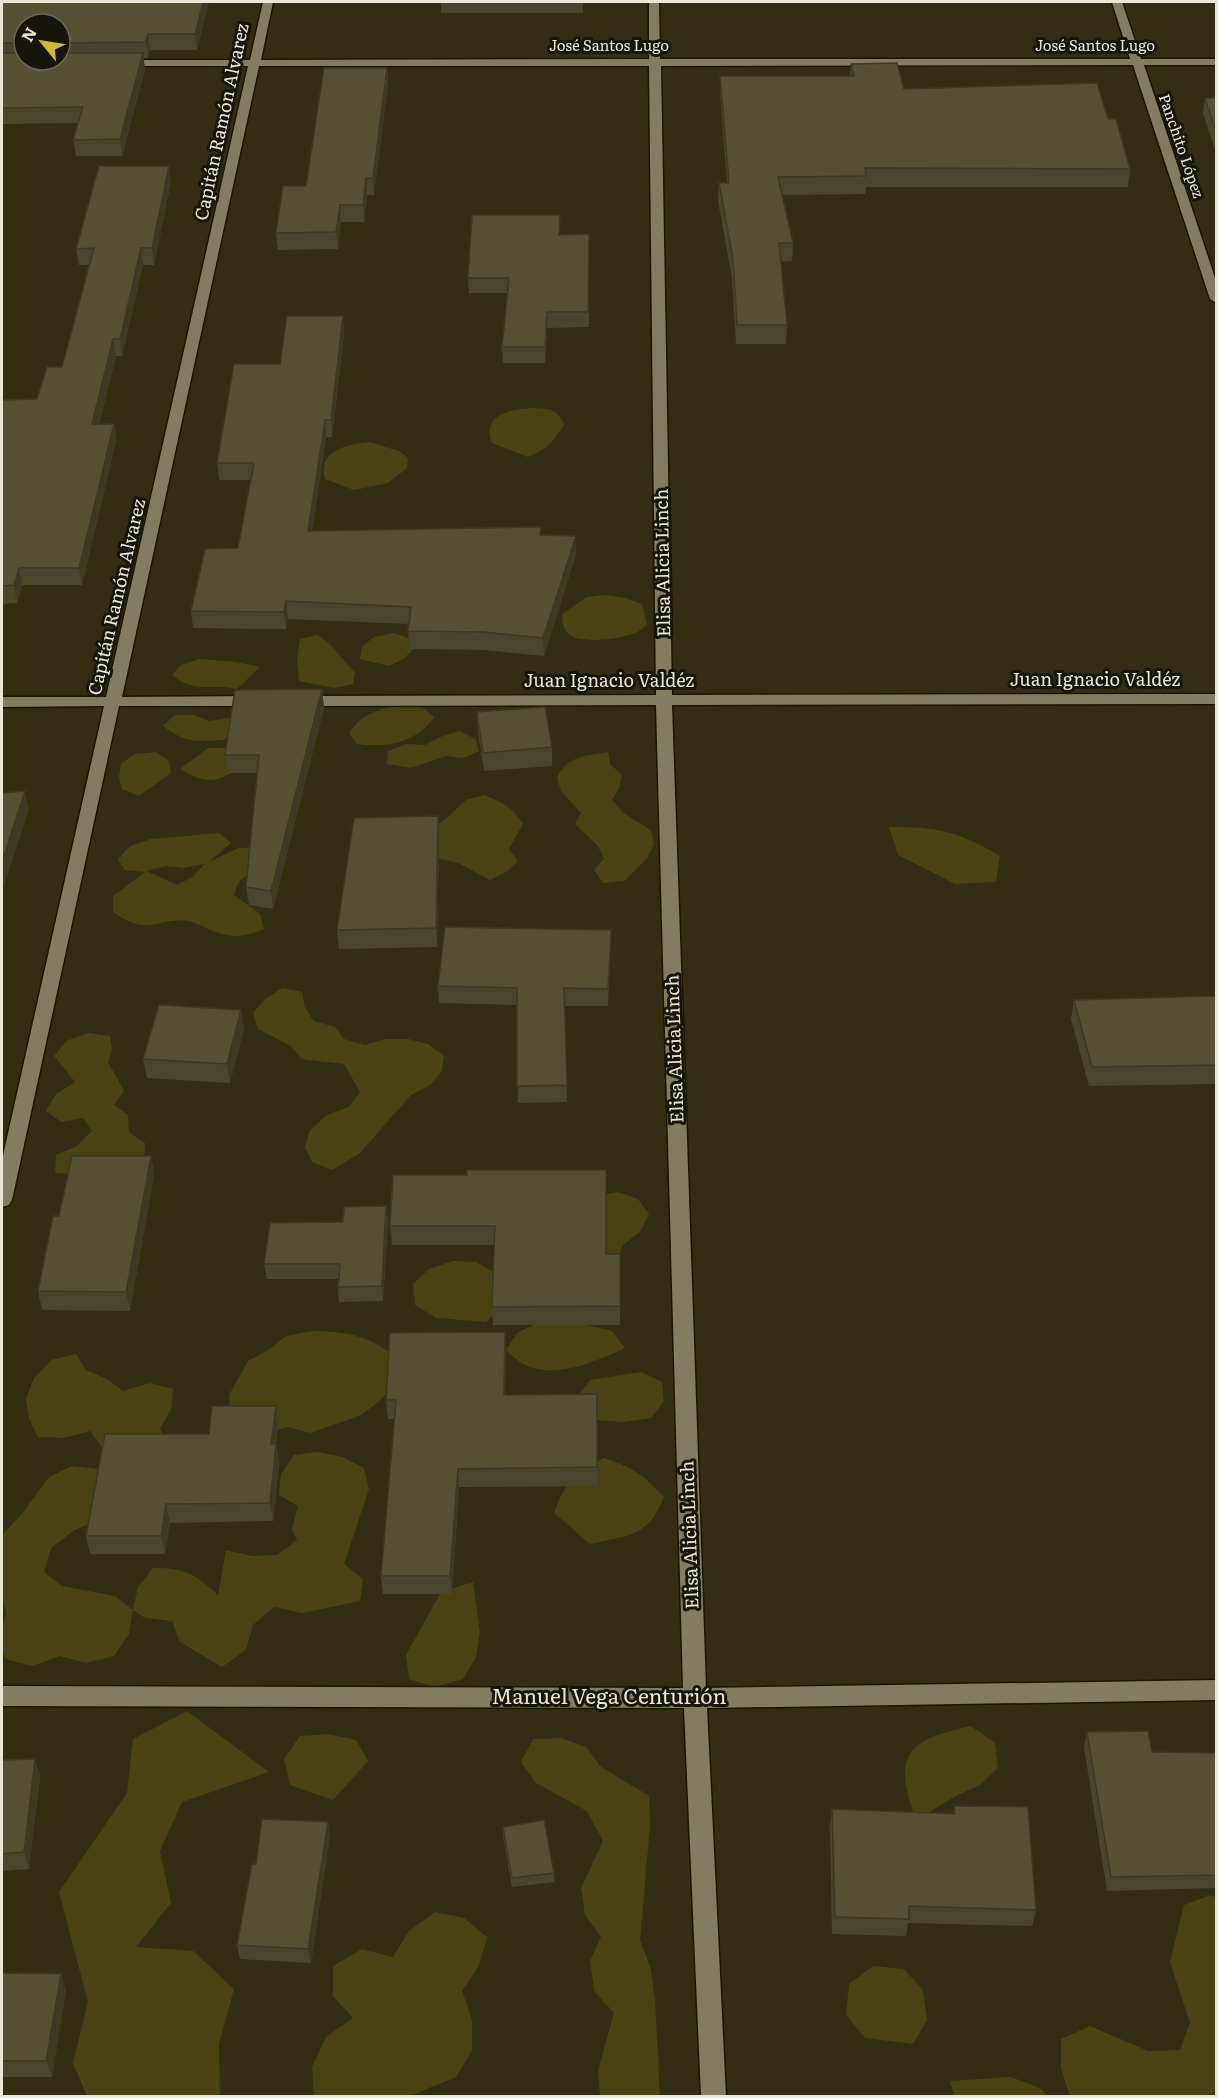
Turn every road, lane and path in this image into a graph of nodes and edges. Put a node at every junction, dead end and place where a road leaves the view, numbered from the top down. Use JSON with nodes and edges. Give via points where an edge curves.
{"nodes":[{"id":1,"x":268,"y":2,"type":"edge"},
{"id":2,"x":654,"y":2,"type":"edge"},
{"id":3,"x":1118,"y":2,"type":"edge"},
{"id":4,"x":657,"y":61,"type":"junction"},
{"id":5,"x":1137,"y":61,"type":"junction"},
{"id":6,"x":255,"y":62,"type":"junction"},
{"id":7,"x":1216,"y":62,"type":"edge"},
{"id":8,"x":105,"y":63,"type":"edge"},
{"id":9,"x":1216,"y":299,"type":"edge"},
{"id":10,"x":1216,"y":699,"type":"edge"},
{"id":11,"x":664,"y":700,"type":"junction"},
{"id":12,"x":114,"y":701,"type":"junction"},
{"id":13,"x":2,"y":702,"type":"edge"},
{"id":14,"x":2,"y":1200,"type":"edge"},
{"id":15,"x":1216,"y":1690,"type":"edge"},
{"id":16,"x":2,"y":1696,"type":"edge"},
{"id":17,"x":694,"y":1698,"type":"junction"},
{"id":18,"x":714,"y":2097,"type":"edge"}],
"edges":[{"from":1,"to":6,"type":"street","name":"Capitán Ramón Alvarez"},
{"from":2,"to":4,"type":"street","name":"Elisa Alicia Linch"},
{"from":3,"to":5,"type":"street","name":"Panchito López"},
{"from":4,"to":5,"type":"street","name":"José Santos Lugo"},
{"from":4,"to":6,"type":"street","name":"José Santos Lugo"},
{"from":4,"to":11,"type":"street","name":"Elisa Alicia Linch"},
{"from":5,"to":7,"type":"street","name":"José Santos Lugo"},
{"from":5,"to":9,"type":"street","name":"Panchito López"},
{"from":6,"to":8,"type":"street","name":"José Santos Lugo"},
{"from":6,"to":12,"type":"street","name":"Capitán Ramón Alvarez"},
{"from":10,"to":11,"type":"street","name":"Juan Ignacio Valdéz"},
{"from":11,"to":12,"type":"street","name":"Juan Ignacio Valdéz"},
{"from":11,"to":17,"type":"street","name":"Elisa Alicia Linch"},
{"from":12,"to":13,"type":"street","name":"Juan Ignacio Valdéz"},
{"from":12,"to":14,"type":"street","name":"Capitán Ramón Alvarez"},
{"from":15,"to":17,"type":"street","name":"Manuel Vega Centurión"},
{"from":16,"to":17,"type":"street","name":"Manuel Vega Centurión"},
{"from":17,"to":18,"type":"street","name":"Elisa Alicia Linch"}]}
